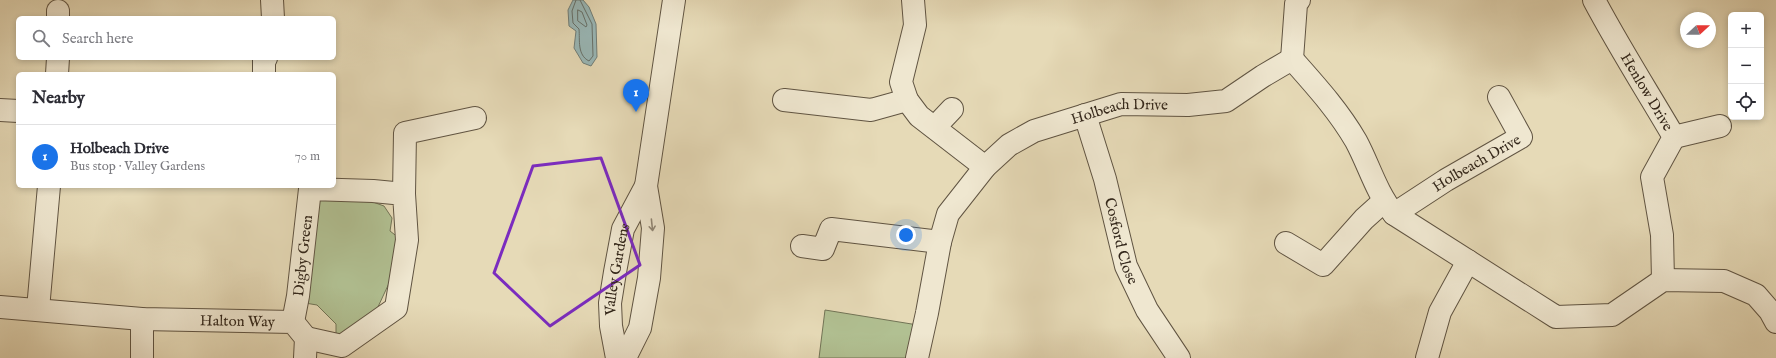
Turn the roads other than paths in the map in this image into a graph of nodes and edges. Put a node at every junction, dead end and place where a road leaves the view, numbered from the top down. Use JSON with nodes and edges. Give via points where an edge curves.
{"nodes":[{"id":1,"x":272,"y":0,"type":"edge"},
{"id":2,"x":674,"y":0,"type":"edge"},
{"id":3,"x":912,"y":0,"type":"edge"},
{"id":4,"x":1594,"y":0,"type":"edge"},
{"id":5,"x":1296,"y":1,"type":"edge"},
{"id":6,"x":273,"y":16,"type":"edge"},
{"id":7,"x":1292,"y":59,"type":"junction"},
{"id":8,"x":58,"y":60,"type":"edge"},
{"id":9,"x":264,"y":60,"type":"edge"},
{"id":10,"x":57,"y":72,"type":"edge"},
{"id":11,"x":264,"y":72,"type":"edge"},
{"id":12,"x":1499,"y":97,"type":"dead end"},
{"id":13,"x":784,"y":100,"type":"dead end"},
{"id":14,"x":907,"y":100,"type":"junction"},
{"id":15,"x":952,"y":109,"type":"dead end"},
{"id":16,"x":0,"y":110,"type":"edge"},
{"id":17,"x":16,"y":110,"type":"edge"},
{"id":18,"x":1085,"y":115,"type":"junction"},
{"id":19,"x":475,"y":118,"type":"dead end"},
{"id":20,"x":1720,"y":126,"type":"dead end"},
{"id":21,"x":935,"y":127,"type":"junction"},
{"id":22,"x":1674,"y":137,"type":"junction"},
{"id":23,"x":985,"y":167,"type":"junction"},
{"id":24,"x":646,"y":186,"type":"junction"},
{"id":25,"x":49,"y":188,"type":"edge"},
{"id":26,"x":307,"y":188,"type":"edge"},
{"id":27,"x":324,"y":188,"type":"edge"},
{"id":28,"x":404,"y":194,"type":"junction"},
{"id":29,"x":1389,"y":207,"type":"junction"},
{"id":30,"x":940,"y":242,"type":"junction"},
{"id":31,"x":1286,"y":243,"type":"dead end"},
{"id":32,"x":802,"y":246,"type":"dead end"},
{"id":33,"x":1468,"y":261,"type":"junction"},
{"id":34,"x":1663,"y":280,"type":"junction"},
{"id":35,"x":0,"y":307,"type":"edge"},
{"id":36,"x":38,"y":309,"type":"junction"},
{"id":37,"x":142,"y":319,"type":"junction"},
{"id":38,"x":1776,"y":322,"type":"edge"},
{"id":39,"x":301,"y":339,"type":"edge"},
{"id":40,"x":142,"y":358,"type":"edge"},
{"id":41,"x":616,"y":358,"type":"edge"},
{"id":42,"x":625,"y":358,"type":"edge"},
{"id":43,"x":917,"y":358,"type":"edge"},
{"id":44,"x":1179,"y":358,"type":"edge"},
{"id":45,"x":1427,"y":358,"type":"edge"}],
"edges":[{"from":1,"to":6,"type":"street"},
{"from":2,"to":24,"type":"street","name":"Valley Gardens"},
{"from":3,"to":14,"type":"street","via":[[915,25],[901,82]]},
{"from":4,"to":22,"type":"street","name":"Henlow Drive"},
{"from":5,"to":7,"type":"street"},
{"from":7,"to":18,"type":"street","name":"Holbeach Drive","via":[[1226,101],[1188,105],[1121,104]]},
{"from":7,"to":29,"type":"street","via":[[1328,99],[1356,141]]},
{"from":8,"to":10,"type":"street"},
{"from":9,"to":11,"type":"street"},
{"from":12,"to":29,"type":"street","name":"Holbeach Drive","via":[[1521,137],[1446,180]]},
{"from":13,"to":14,"type":"street","via":[[871,110]]},
{"from":14,"to":21,"type":"street","via":[[919,116]]},
{"from":15,"to":21,"type":"street"},
{"from":16,"to":17,"type":"street"},
{"from":18,"to":23,"type":"street","name":"Holbeach Drive","via":[[1034,131],[1009,145]]},
{"from":18,"to":44,"type":"street","name":"Cosford Close","via":[[1105,179],[1126,266],[1148,310]]},
{"from":19,"to":28,"type":"street","via":[[405,133]]},
{"from":20,"to":22,"type":"street"},
{"from":21,"to":23,"type":"street"},
{"from":22,"to":34,"type":"street","name":"Henlow Drive","via":[[1652,177],[1662,235]]},
{"from":23,"to":30,"type":"street","name":"Holbeach Drive","via":[[948,214]]},
{"from":24,"to":41,"type":"street","name":"Valley Gardens","via":[[623,229],[615,272],[610,303]]},
{"from":24,"to":42,"type":"street","name":"Valley Gardens","one_way":true,"via":[[653,228],[649,278],[640,328]]},
{"from":25,"to":36,"type":"street"},
{"from":26,"to":39,"type":"street","name":"Digby Green","via":[[298,296]]},
{"from":27,"to":28,"type":"street","name":"Digby Green"},
{"from":28,"to":39,"type":"street","via":[[407,240],[396,308],[342,346]]},
{"from":29,"to":31,"type":"street","name":"Holbeach Drive","via":[[1364,219],[1323,265]]},
{"from":29,"to":33,"type":"street"},
{"from":30,"to":32,"type":"street","via":[[831,229],[823,249]]},
{"from":30,"to":43,"type":"street","name":"Holbeach Drive"},
{"from":33,"to":34,"type":"street","via":[[1556,317],[1612,315]]},
{"from":33,"to":45,"type":"street","via":[[1440,312]]},
{"from":34,"to":38,"type":"street","via":[[1724,281],[1756,296]]},
{"from":35,"to":36,"type":"street","name":"Halton Way"},
{"from":36,"to":37,"type":"street","name":"Halton Way"},
{"from":37,"to":39,"type":"street","name":"Halton Way"},
{"from":37,"to":40,"type":"street"}]}
